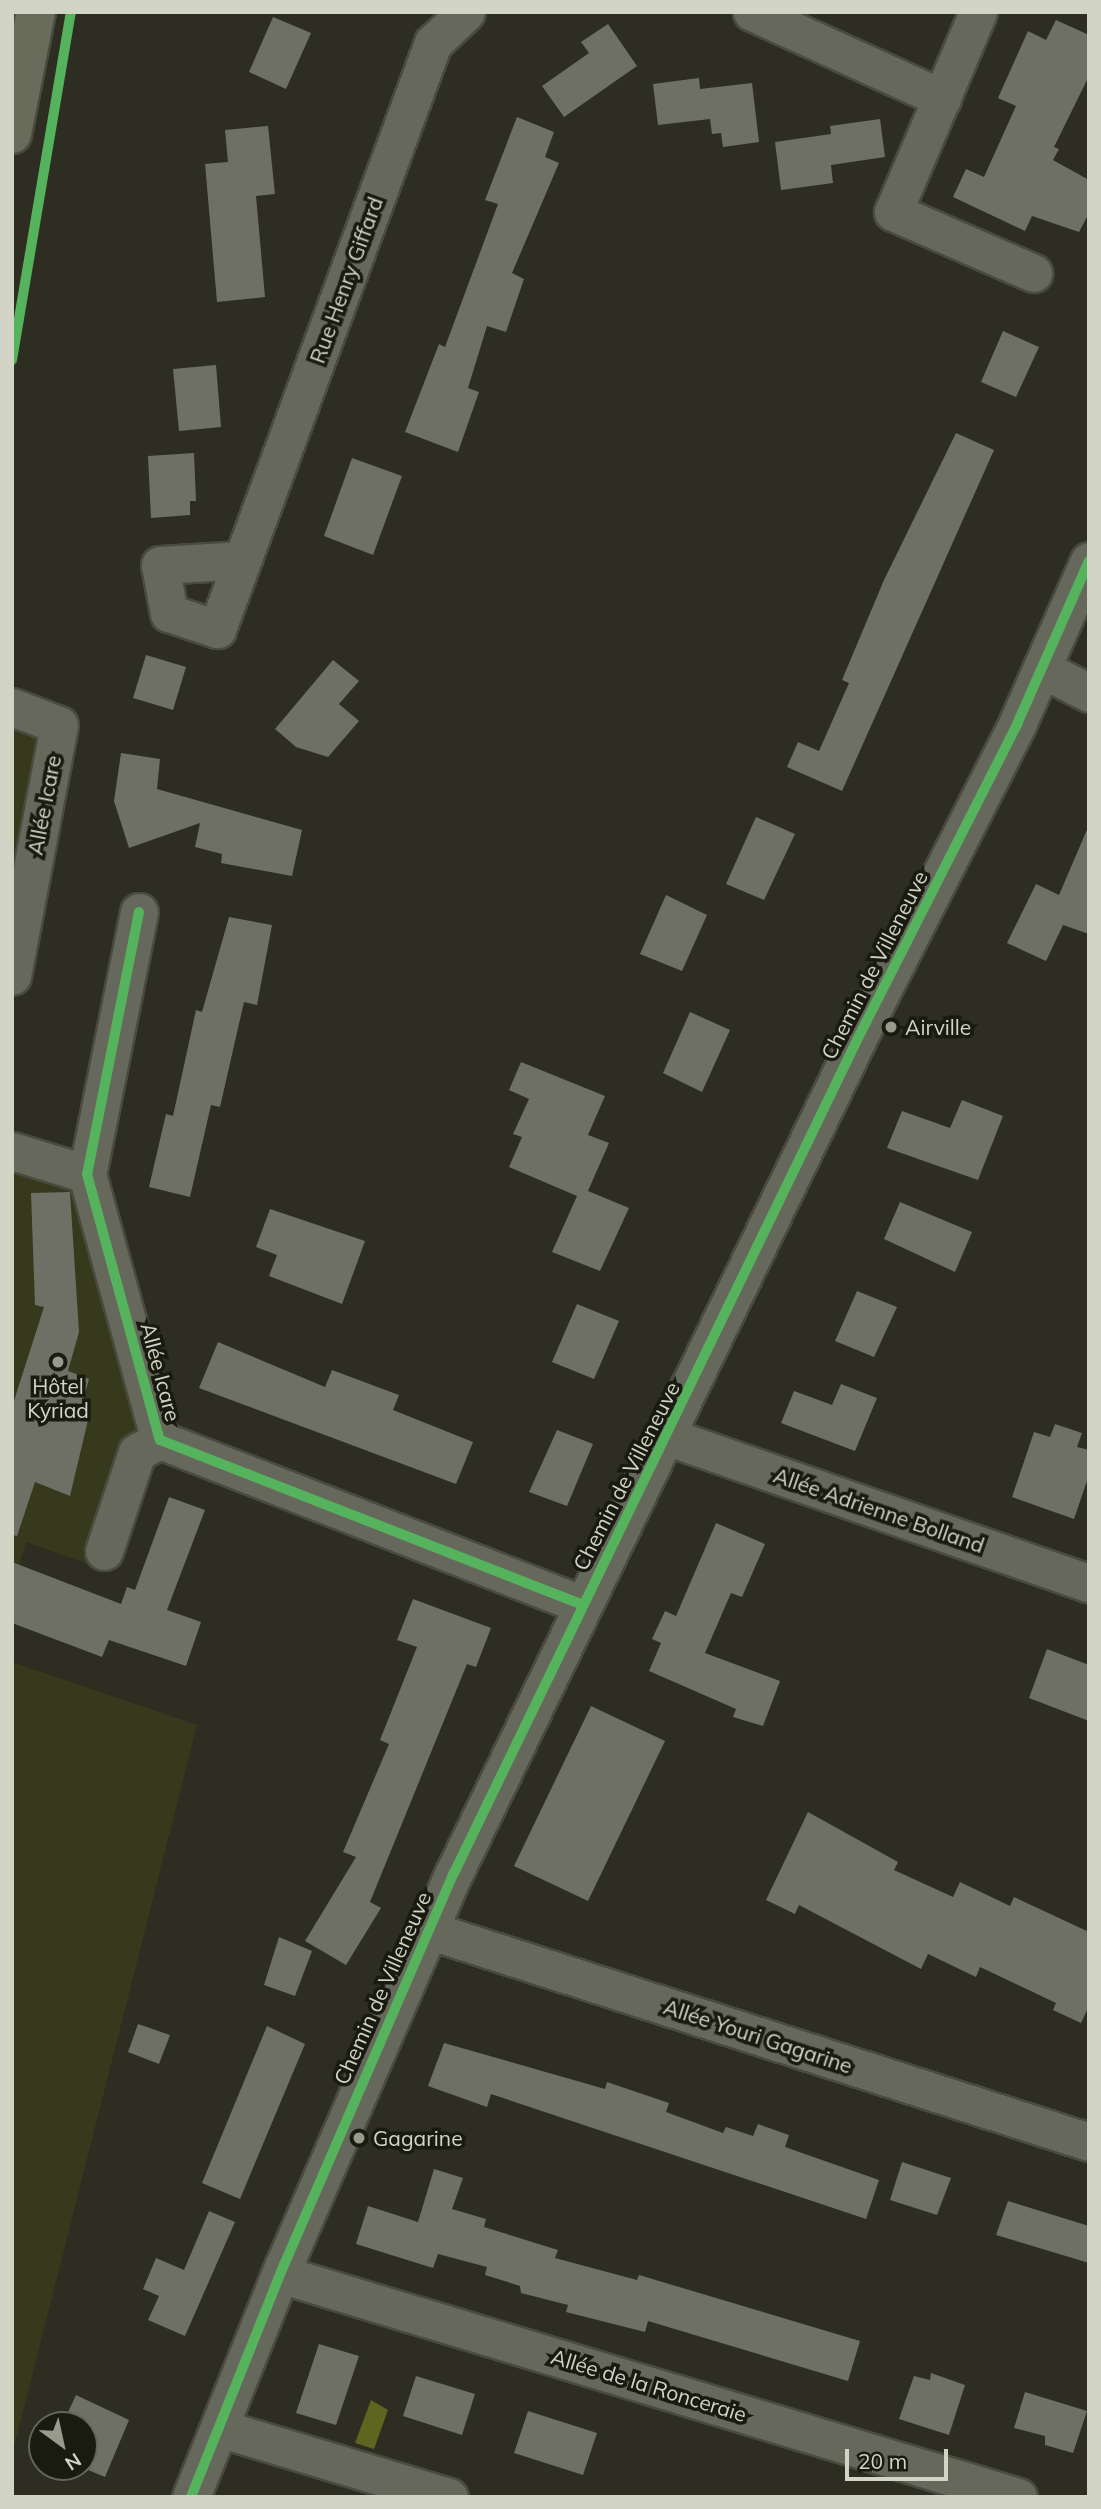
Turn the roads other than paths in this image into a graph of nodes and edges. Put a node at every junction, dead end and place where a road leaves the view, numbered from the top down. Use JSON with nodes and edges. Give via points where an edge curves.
{"nodes":[{"id":1,"x":36,"y":12,"type":"edge"},
{"id":2,"x":466,"y":12,"type":"edge"},
{"id":3,"x":752,"y":12,"type":"edge"},
{"id":4,"x":978,"y":12,"type":"edge"},
{"id":5,"x":810,"y":24,"type":"edge"},
{"id":6,"x":942,"y":98,"type":"junction"},
{"id":7,"x":12,"y":134,"type":"edge"},
{"id":8,"x":1033,"y":274,"type":"dead end"},
{"id":9,"x":242,"y":560,"type":"dead end"},
{"id":10,"x":1089,"y":561,"type":"edge"},
{"id":11,"x":1042,"y":669,"type":"junction"},
{"id":12,"x":1089,"y":693,"type":"edge"},
{"id":13,"x":12,"y":707,"type":"edge"},
{"id":14,"x":139,"y":912,"type":"dead end"},
{"id":15,"x":12,"y":976,"type":"edge"},
{"id":16,"x":12,"y":1151,"type":"edge"},
{"id":17,"x":87,"y":1174,"type":"junction"},
{"id":18,"x":669,"y":1437,"type":"junction"},
{"id":19,"x":160,"y":1440,"type":"junction"},
{"id":20,"x":104,"y":1550,"type":"dead end"},
{"id":21,"x":1089,"y":1583,"type":"edge"},
{"id":22,"x":583,"y":1605,"type":"junction"},
{"id":23,"x":428,"y":1930,"type":"junction"},
{"id":24,"x":1089,"y":2142,"type":"edge"},
{"id":25,"x":280,"y":2274,"type":"junction"},
{"id":26,"x":219,"y":2428,"type":"junction"},
{"id":27,"x":191,"y":2497,"type":"edge"},
{"id":28,"x":449,"y":2497,"type":"edge"},
{"id":29,"x":1018,"y":2497,"type":"edge"}],
"edges":[{"from":1,"to":7,"type":"main road"},
{"from":2,"to":9,"type":"street","name":"Rue Henry Giffard","via":[[433,43]]},
{"from":3,"to":5,"type":"street"},
{"from":4,"to":6,"type":"street"},
{"from":5,"to":6,"type":"street"},
{"from":6,"to":8,"type":"street","via":[[893,212]]},
{"from":10,"to":11,"type":"street","name":"Chemin de Villeneuve"},
{"from":11,"to":12,"type":"street"},
{"from":11,"to":18,"type":"street","name":"Chemin de Villeneuve","via":[[857,1040]]},
{"from":13,"to":15,"type":"street","name":"Allée Icare","via":[[59,724]]},
{"from":14,"to":17,"type":"street","name":"Allée Icare"},
{"from":16,"to":17,"type":"street"},
{"from":17,"to":19,"type":"street","name":"Allée Icare"},
{"from":18,"to":21,"type":"street","name":"Allée Adrienne Bolland"},
{"from":18,"to":22,"type":"street","name":"Chemin de Villeneuve"},
{"from":19,"to":20,"type":"street","name":"Allée Icare","via":[[137,1452]]},
{"from":19,"to":22,"type":"street","name":"Allée Icare"},
{"from":22,"to":23,"type":"street","name":"Chemin de Villeneuve"},
{"from":23,"to":24,"type":"street","name":"Allée Youri Gagarine"},
{"from":23,"to":25,"type":"street","name":"Chemin de Villeneuve"},
{"from":25,"to":26,"type":"street","name":"Chemin de Villeneuve"},
{"from":25,"to":29,"type":"street","name":"Allée de la Ronceraie"},
{"from":26,"to":27,"type":"street","name":"Chemin de Villeneuve"},
{"from":26,"to":28,"type":"street"}]}
